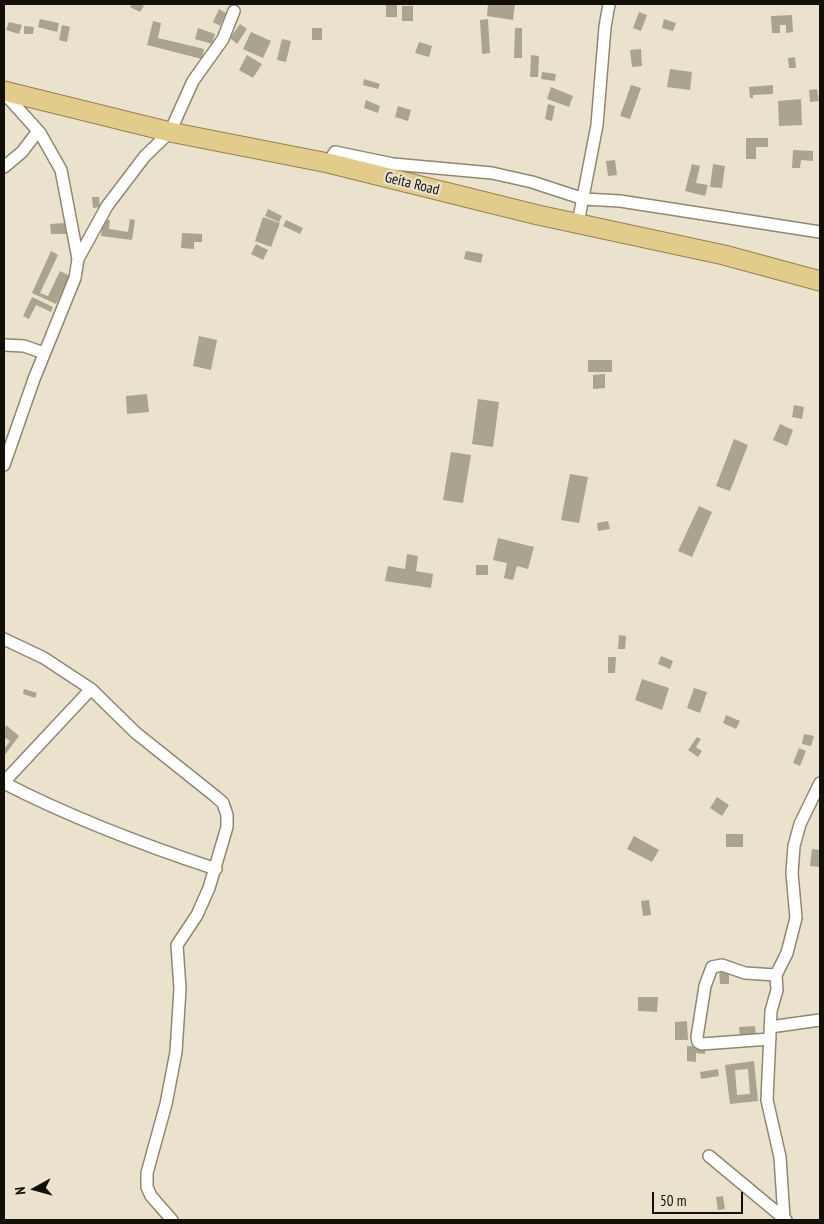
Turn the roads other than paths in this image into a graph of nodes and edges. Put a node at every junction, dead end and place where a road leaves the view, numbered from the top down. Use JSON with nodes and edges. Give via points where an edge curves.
{"nodes":[{"id":1,"x":609,"y":4,"type":"edge"},
{"id":2,"x":234,"y":11,"type":"dead end"},
{"id":3,"x":4,"y":92,"type":"edge"},
{"id":4,"x":38,"y":131,"type":"junction"},
{"id":5,"x":170,"y":132,"type":"junction"},
{"id":6,"x":328,"y":163,"type":"junction"},
{"id":7,"x":4,"y":167,"type":"edge"},
{"id":8,"x":584,"y":199,"type":"junction"},
{"id":9,"x":578,"y":223,"type":"junction"},
{"id":10,"x":820,"y":232,"type":"edge"},
{"id":11,"x":78,"y":258,"type":"junction"},
{"id":12,"x":820,"y":281,"type":"edge"},
{"id":13,"x":4,"y":345,"type":"edge"},
{"id":14,"x":44,"y":353,"type":"junction"},
{"id":15,"x":4,"y":465,"type":"edge"},
{"id":16,"x":4,"y":639,"type":"edge"},
{"id":17,"x":91,"y":689,"type":"junction"},
{"id":18,"x":4,"y":783,"type":"edge"},
{"id":19,"x":820,"y":783,"type":"edge"},
{"id":20,"x":216,"y":869,"type":"junction"},
{"id":21,"x":776,"y":975,"type":"junction"},
{"id":22,"x":820,"y":1020,"type":"edge"},
{"id":23,"x":770,"y":1027,"type":"junction"},
{"id":24,"x":770,"y":1039,"type":"junction"},
{"id":25,"x":709,"y":1156,"type":"dead end"},
{"id":26,"x":785,"y":1219,"type":"edge"},
{"id":27,"x":172,"y":1220,"type":"edge"}],
"edges":[{"from":1,"to":8,"type":"street","via":[[597,125]]},
{"from":2,"to":5,"type":"street","via":[[222,39],[193,82]]},
{"from":3,"to":4,"type":"street"},
{"from":3,"to":5,"type":"highway","name":"Geita Road"},
{"from":4,"to":7,"type":"street","via":[[22,152]]},
{"from":4,"to":11,"type":"street","via":[[61,170]]},
{"from":5,"to":6,"type":"highway","name":"Geita Road"},
{"from":5,"to":11,"type":"street","via":[[140,163],[107,206]]},
{"from":6,"to":8,"type":"street","via":[[335,152],[393,164],[492,173]]},
{"from":6,"to":9,"type":"highway","name":"Geita Road"},
{"from":8,"to":9,"type":"street"},
{"from":8,"to":10,"type":"street","via":[[620,201]]},
{"from":9,"to":12,"type":"highway","name":"Geita Road","via":[[724,255]]},
{"from":11,"to":14,"type":"street","via":[[75,278]]},
{"from":13,"to":14,"type":"street","via":[[24,346]]},
{"from":14,"to":15,"type":"street"},
{"from":16,"to":17,"type":"street","via":[[44,658]]},
{"from":17,"to":18,"type":"street"},
{"from":17,"to":20,"type":"street","via":[[130,728],[191,774],[223,804],[227,827]]},
{"from":18,"to":20,"type":"street","via":[[137,843]]},
{"from":19,"to":21,"type":"street","via":[[800,824],[794,846],[792,872],[796,918],[792,938]]},
{"from":20,"to":27,"type":"street","via":[[197,915],[177,945],[180,989],[176,1052],[147,1173],[151,1196]]},
{"from":21,"to":23,"type":"street","via":[[777,990]]},
{"from":21,"to":24,"type":"street","via":[[745,973],[722,965],[712,967],[704,986],[697,1037],[702,1044]]},
{"from":22,"to":23,"type":"street"},
{"from":23,"to":24,"type":"street"},
{"from":24,"to":26,"type":"street","via":[[767,1100],[780,1157]]},
{"from":25,"to":26,"type":"street"}]}
